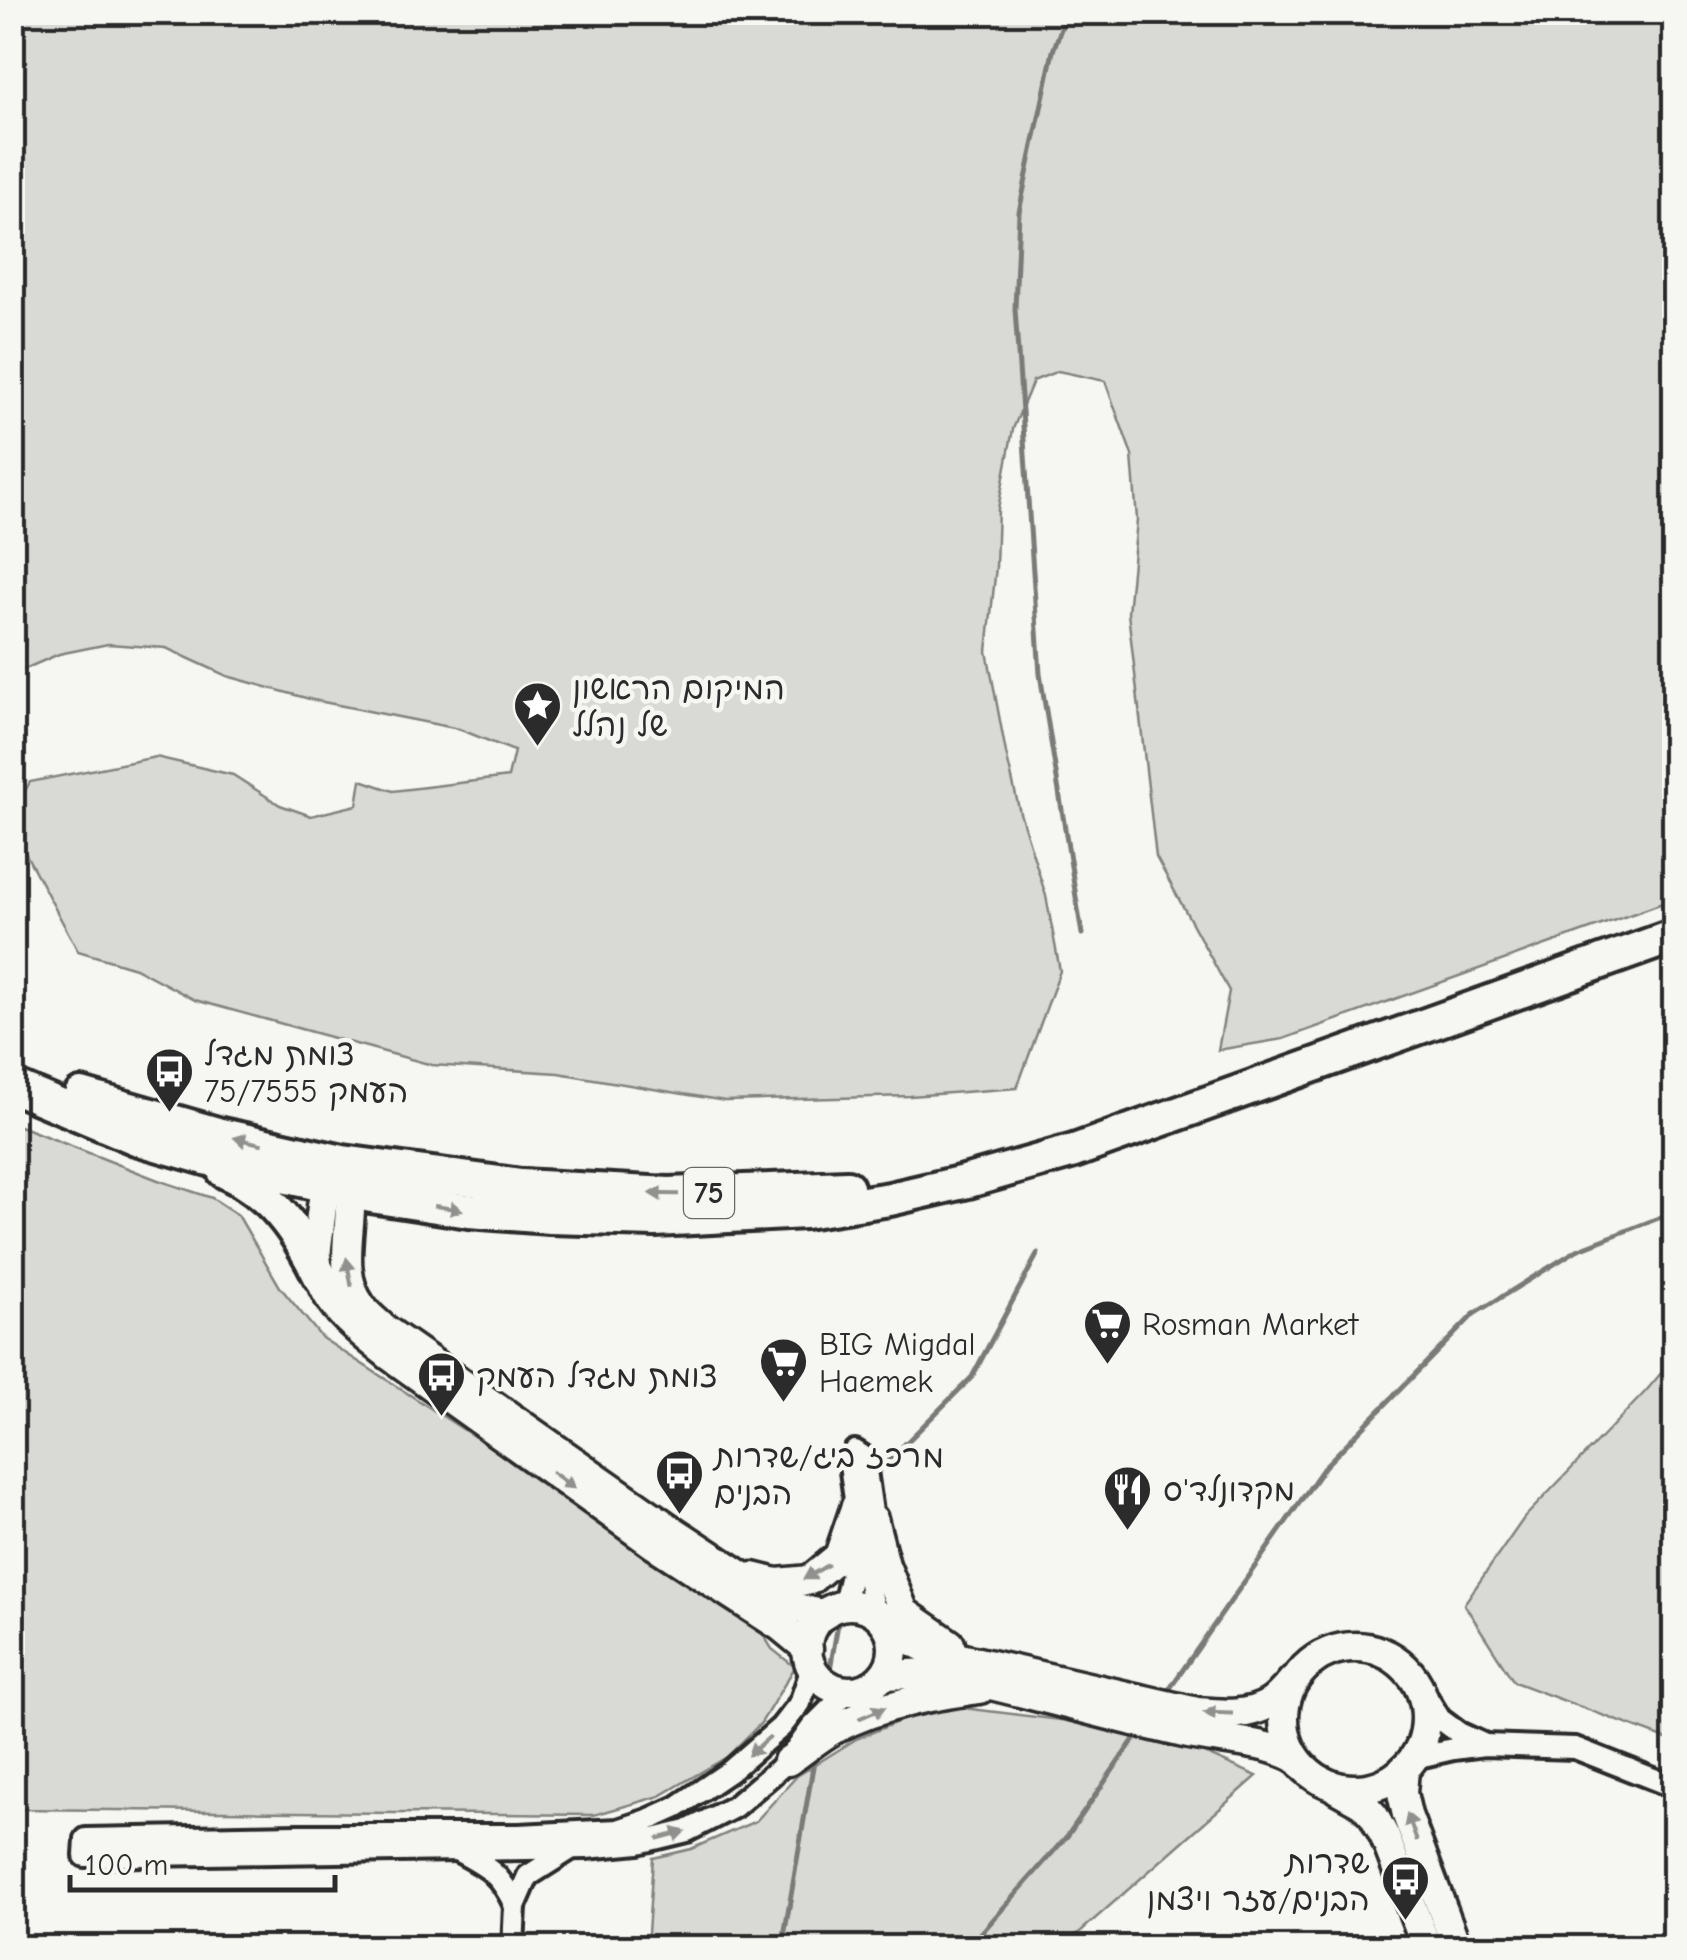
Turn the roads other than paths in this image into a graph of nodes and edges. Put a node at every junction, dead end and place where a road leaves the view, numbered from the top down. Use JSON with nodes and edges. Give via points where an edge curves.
{"nodes":[{"id":1,"x":1674,"y":936,"type":"edge"},
{"id":2,"x":12,"y":1068,"type":"edge"},
{"id":3,"x":12,"y":1086,"type":"edge"},
{"id":4,"x":178,"y":1150,"type":"junction"},
{"id":5,"x":340,"y":1180,"type":"junction"},
{"id":6,"x":320,"y":1276,"type":"junction"},
{"id":7,"x":864,"y":1512,"type":"junction"},
{"id":8,"x":740,"y":1573,"type":"junction"},
{"id":9,"x":830,"y":1612,"type":"junction"},
{"id":10,"x":880,"y":1618,"type":"junction"},
{"id":11,"x":810,"y":1658,"type":"junction"},
{"id":12,"x":1301,"y":1672,"type":"junction"},
{"id":13,"x":884,"y":1675,"type":"junction"},
{"id":14,"x":992,"y":1675,"type":"junction"},
{"id":15,"x":1415,"y":1678,"type":"junction"},
{"id":16,"x":848,"y":1691,"type":"junction"},
{"id":17,"x":1484,"y":1745,"type":"junction"},
{"id":18,"x":1296,"y":1758,"type":"junction"},
{"id":19,"x":788,"y":1761,"type":"junction"},
{"id":20,"x":1409,"y":1764,"type":"junction"},
{"id":21,"x":1327,"y":1783,"type":"junction"},
{"id":22,"x":1674,"y":1787,"type":"edge"},
{"id":23,"x":573,"y":1848,"type":"junction"},
{"id":24,"x":456,"y":1850,"type":"junction"},
{"id":25,"x":515,"y":1906,"type":"junction"},
{"id":26,"x":513,"y":1948,"type":"edge"},
{"id":27,"x":1428,"y":1948,"type":"edge"},
{"id":28,"x":1457,"y":1948,"type":"edge"}],
"edges":[{"from":1,"to":5,"type":"highway","number":"75","via":[[1074,1150],[943,1175],[846,1187],[670,1194]]},
{"from":5,"to":2,"type":"highway","number":"75","one_way":true},
{"from":3,"to":4,"type":"highway","number":"75"},
{"from":4,"to":5,"type":"highway","number":"75"},
{"from":4,"to":6,"type":"highway","via":[[258,1191],[301,1239]]},
{"from":5,"to":6,"type":"main road","via":[[317,1262]]},
{"from":8,"to":5,"type":"main road","one_way":true,"via":[[362,1308],[347,1270]]},
{"from":6,"to":11,"type":"main road","one_way":true,"via":[[341,1313],[388,1355],[655,1546],[780,1626]]},
{"from":7,"to":8,"type":"main road","one_way":true,"via":[[839,1556],[810,1580],[777,1583]]},
{"from":7,"to":9,"type":"street","via":[[846,1596]]},
{"from":7,"to":10,"type":"street","via":[[868,1578]]},
{"from":7,"to":14,"type":"main road","via":[[904,1612]]},
{"from":8,"to":9,"type":"main road","via":[[786,1605]]},
{"from":9,"to":10,"type":"main road","via":[[856,1606]]},
{"from":9,"to":11,"type":"main road","via":[[813,1628]]},
{"from":10,"to":13,"type":"main road","via":[[893,1649]]},
{"from":10,"to":14,"type":"main road","via":[[934,1652]]},
{"from":11,"to":16,"type":"main road","via":[[820,1678]]},
{"from":11,"to":24,"type":"street","one_way":true,"via":[[800,1703],[781,1727],[677,1807],[618,1830],[298,1834],[85,1848]]},
{"from":12,"to":14,"type":"main road","one_way":true,"via":[[1269,1704],[1231,1714]]},
{"from":12,"to":15,"type":"main road","via":[[1322,1654],[1358,1647],[1380,1651]]},
{"from":12,"to":18,"type":"main road","via":[[1284,1708]]},
{"from":13,"to":14,"type":"main road"},
{"from":13,"to":16,"type":"main road"},
{"from":14,"to":18,"type":"main road","via":[[1187,1734],[1259,1744]]},
{"from":19,"to":14,"type":"main road","one_way":true,"via":[[884,1707]]},
{"from":15,"to":17,"type":"street","via":[[1440,1719]]},
{"from":15,"to":20,"type":"main road","via":[[1426,1718]]},
{"from":16,"to":19,"type":"street"},
{"from":17,"to":20,"type":"street"},
{"from":17,"to":22,"type":"street","via":[[1575,1748]]},
{"from":18,"to":21,"type":"main road"},
{"from":23,"to":19,"type":"street","one_way":true,"via":[[687,1831],[734,1807]]},
{"from":20,"to":21,"type":"main road","via":[[1368,1788]]},
{"from":28,"to":20,"type":"main road","one_way":true,"via":[[1407,1815],[1402,1793]]},
{"from":21,"to":27,"type":"main road","via":[[1374,1816]]},
{"from":23,"to":24,"type":"street"},
{"from":23,"to":25,"type":"street","via":[[528,1876]]},
{"from":24,"to":25,"type":"street","via":[[506,1885]]},
{"from":25,"to":26,"type":"street"}]}
